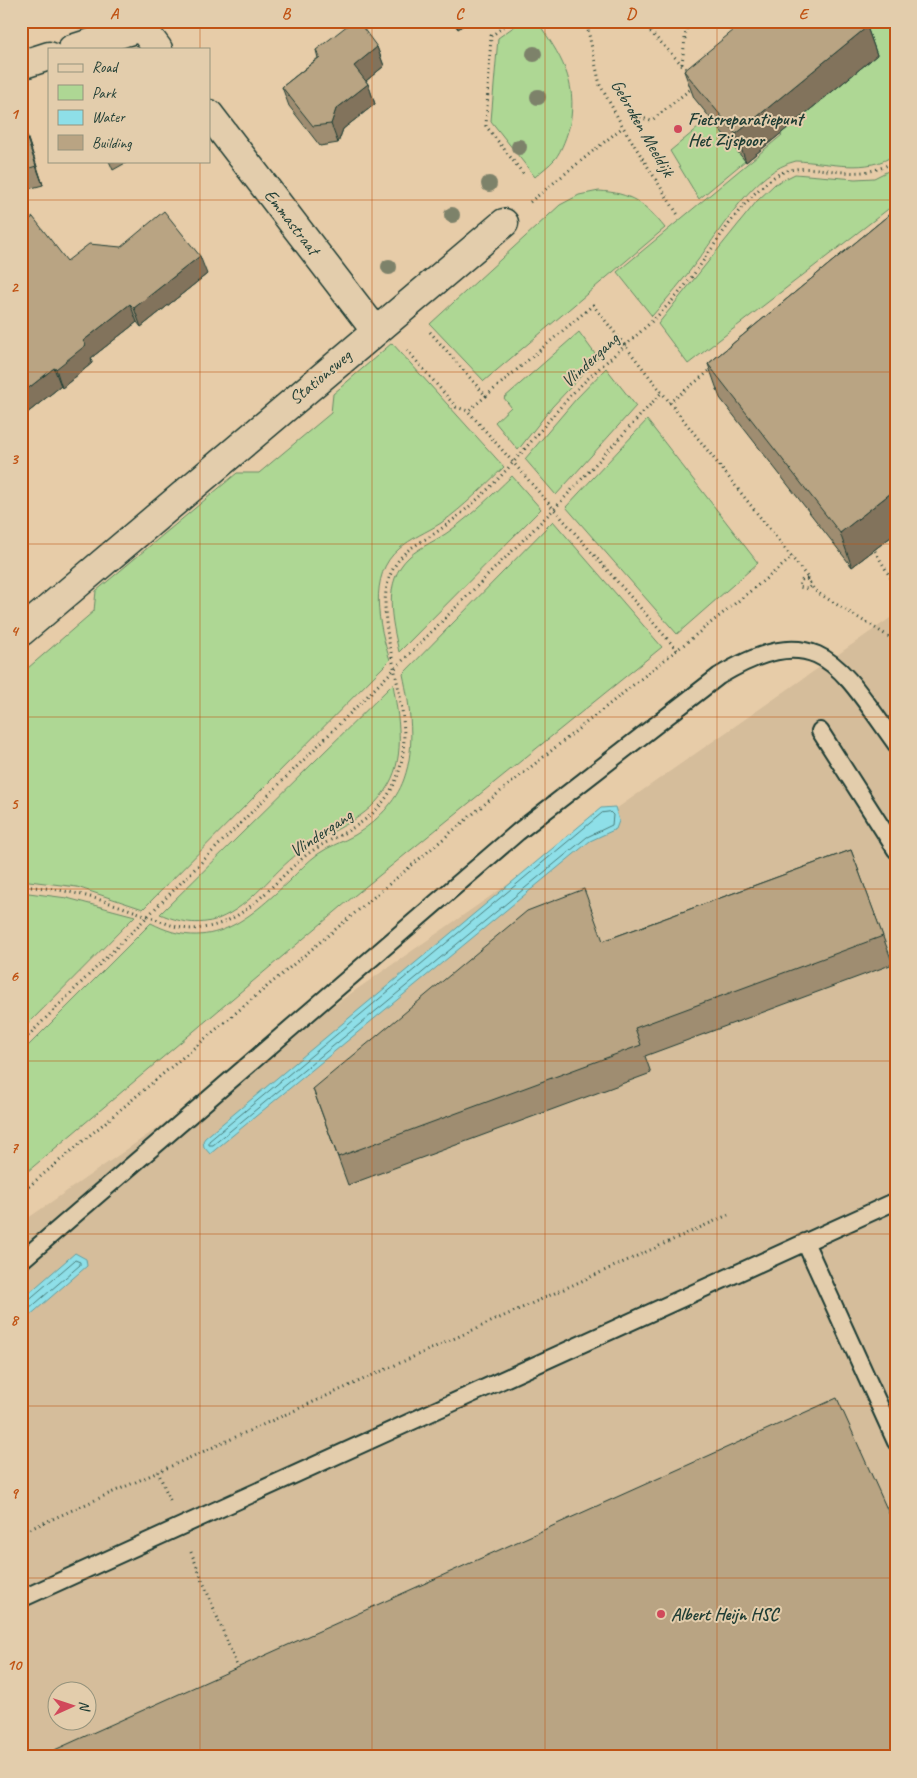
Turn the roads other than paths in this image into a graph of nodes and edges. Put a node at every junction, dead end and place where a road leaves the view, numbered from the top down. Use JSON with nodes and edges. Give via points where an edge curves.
{"nodes":[{"id":1,"x":139,"y":24,"type":"edge"},
{"id":2,"x":75,"y":48,"type":"edge"},
{"id":3,"x":157,"y":48,"type":"edge"},
{"id":4,"x":48,"y":56,"type":"edge"},
{"id":5,"x":21,"y":64,"type":"edge"},
{"id":6,"x":210,"y":115,"type":"edge"},
{"id":7,"x":504,"y":223,"type":"road end"},
{"id":8,"x":375,"y":330,"type":"junction"},
{"id":9,"x":21,"y":632,"type":"edge"},
{"id":10,"x":820,"y":731,"type":"dead end"},
{"id":11,"x":896,"y":744,"type":"edge"},
{"id":12,"x":896,"y":850,"type":"edge"},
{"id":13,"x":896,"y":1201,"type":"edge"},
{"id":14,"x":805,"y":1242,"type":"junction"},
{"id":15,"x":21,"y":1261,"type":"edge"},
{"id":16,"x":896,"y":1442,"type":"edge"},
{"id":17,"x":21,"y":1598,"type":"edge"}],
"edges":[{"from":1,"to":2,"type":"street"},
{"from":1,"to":3,"type":"street"},
{"from":4,"to":5,"type":"street"},
{"from":6,"to":8,"type":"street","name":"Emmastraat"},
{"from":7,"to":8,"type":"street","name":"Stationsweg"},
{"from":8,"to":9,"type":"street","name":"Stationsweg"},
{"from":10,"to":12,"type":"lane"},
{"from":11,"to":15,"type":"lane","via":[[844,673],[822,656],[794,649],[775,652],[727,671],[518,832]]},
{"from":13,"to":14,"type":"lane"},
{"from":14,"to":16,"type":"lane"},
{"from":14,"to":17,"type":"lane"}]}
